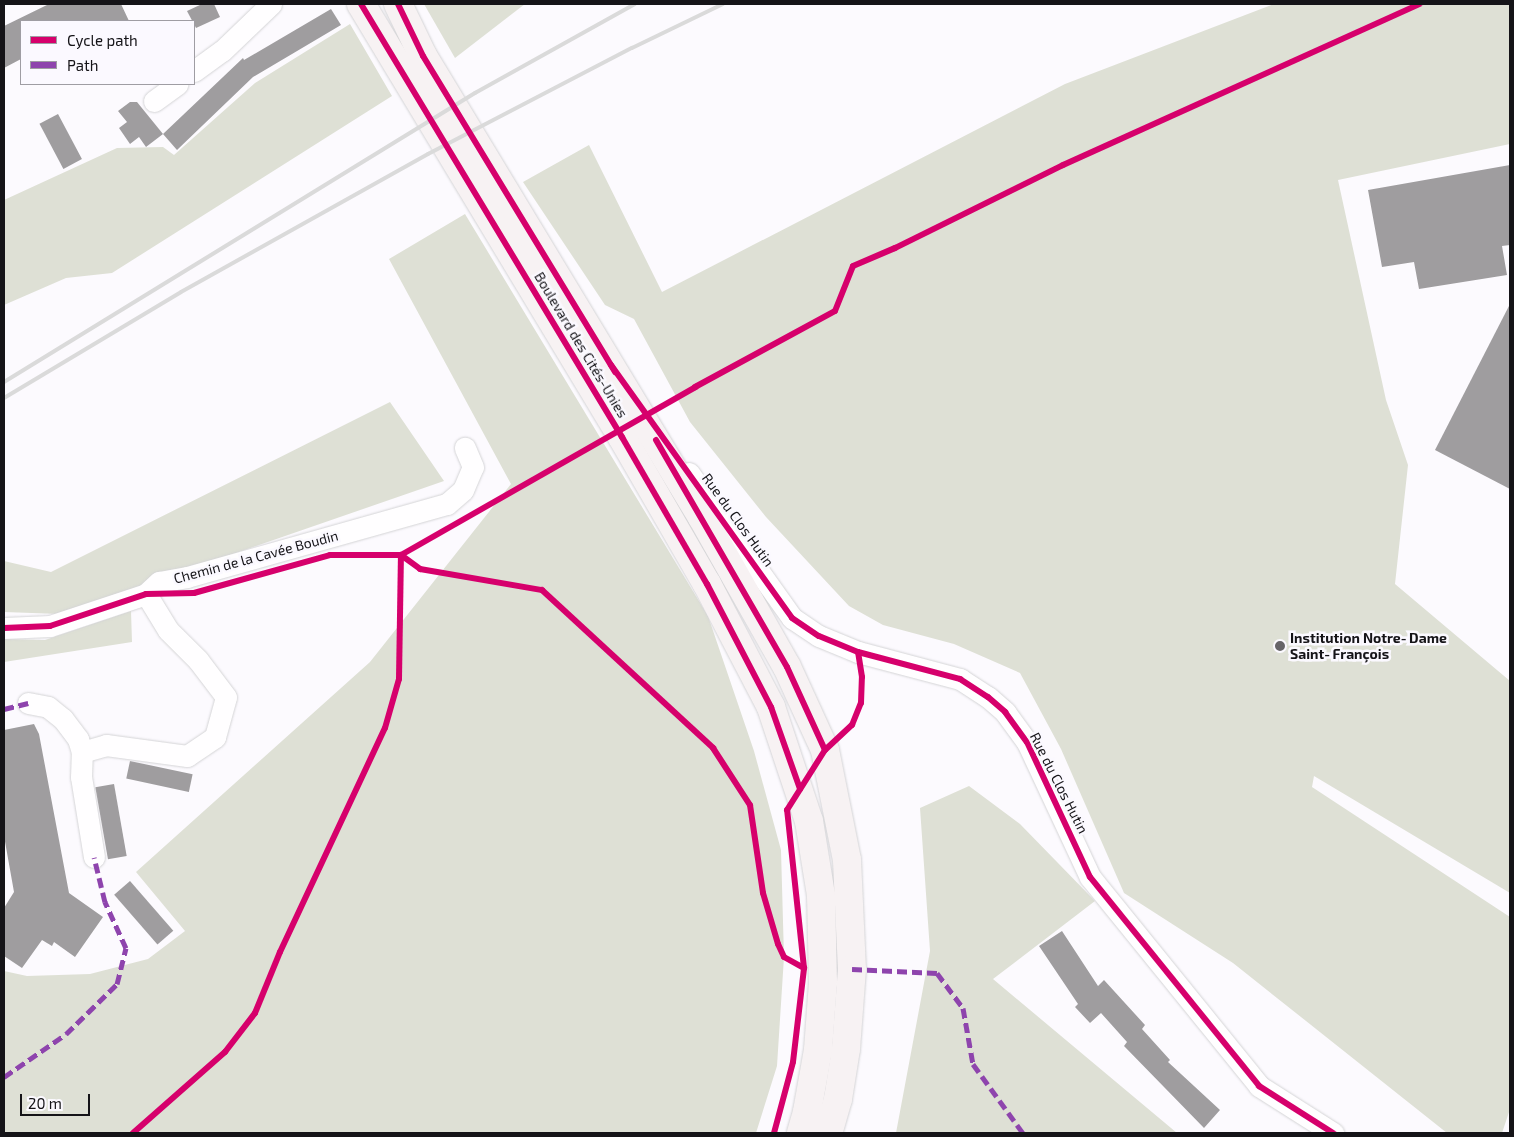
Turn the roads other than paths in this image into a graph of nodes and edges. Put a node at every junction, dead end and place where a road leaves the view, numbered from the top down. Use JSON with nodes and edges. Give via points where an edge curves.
{"nodes":[{"id":1,"x":271,"y":4,"type":"edge"},
{"id":2,"x":361,"y":4,"type":"edge"},
{"id":3,"x":398,"y":4,"type":"edge"},
{"id":4,"x":195,"y":70,"type":"edge"},
{"id":5,"x":176,"y":85,"type":"edge"},
{"id":6,"x":154,"y":100,"type":"dead end"},
{"id":7,"x":611,"y":365,"type":"junction"},
{"id":8,"x":465,"y":448,"type":"dead end"},
{"id":9,"x":146,"y":594,"type":"junction"},
{"id":10,"x":4,"y":628,"type":"edge"},
{"id":11,"x":28,"y":703,"type":"dead end"},
{"id":12,"x":82,"y":752,"type":"junction"},
{"id":13,"x":94,"y":857,"type":"dead end"},
{"id":14,"x":801,"y":1133,"type":"edge"},
{"id":15,"x":828,"y":1133,"type":"edge"},
{"id":16,"x":1333,"y":1133,"type":"edge"}],
"edges":[{"from":1,"to":4,"type":"street","via":[[222,51]]},
{"from":2,"to":14,"type":"main road","name":"Boulevard des Cités-Unies","via":[[622,437],[707,584],[771,707],[809,821],[822,896],[818,1050]]},
{"from":3,"to":7,"type":"main road","name":"Boulevard des Cités-Unies","via":[[423,56]]},
{"from":5,"to":6,"type":"street"},
{"from":7,"to":15,"type":"main road","name":"Boulevard des Cités-Unies","via":[[702,517],[786,667],[825,750],[847,860],[852,969],[846,1050],[838,1099]]},
{"from":7,"to":16,"type":"street","name":"Rue du Clos Hutin","via":[[792,618],[819,636],[858,652],[960,679],[1005,712],[1026,742],[1090,877],[1259,1086]]},
{"from":8,"to":9,"type":"street","name":"Chemin de la Cavée Boudin","via":[[473,468],[463,490],[447,504],[159,582]]},
{"from":9,"to":10,"type":"street","name":"Chemin de la Cavée Boudin","via":[[50,626]]},
{"from":9,"to":12,"type":"street","via":[[168,630],[198,660],[226,698],[215,737],[187,756],[106,745]]},
{"from":11,"to":12,"type":"street","via":[[48,707],[63,719],[78,739]]},
{"from":12,"to":13,"type":"street","via":[[81,777]]}]}
